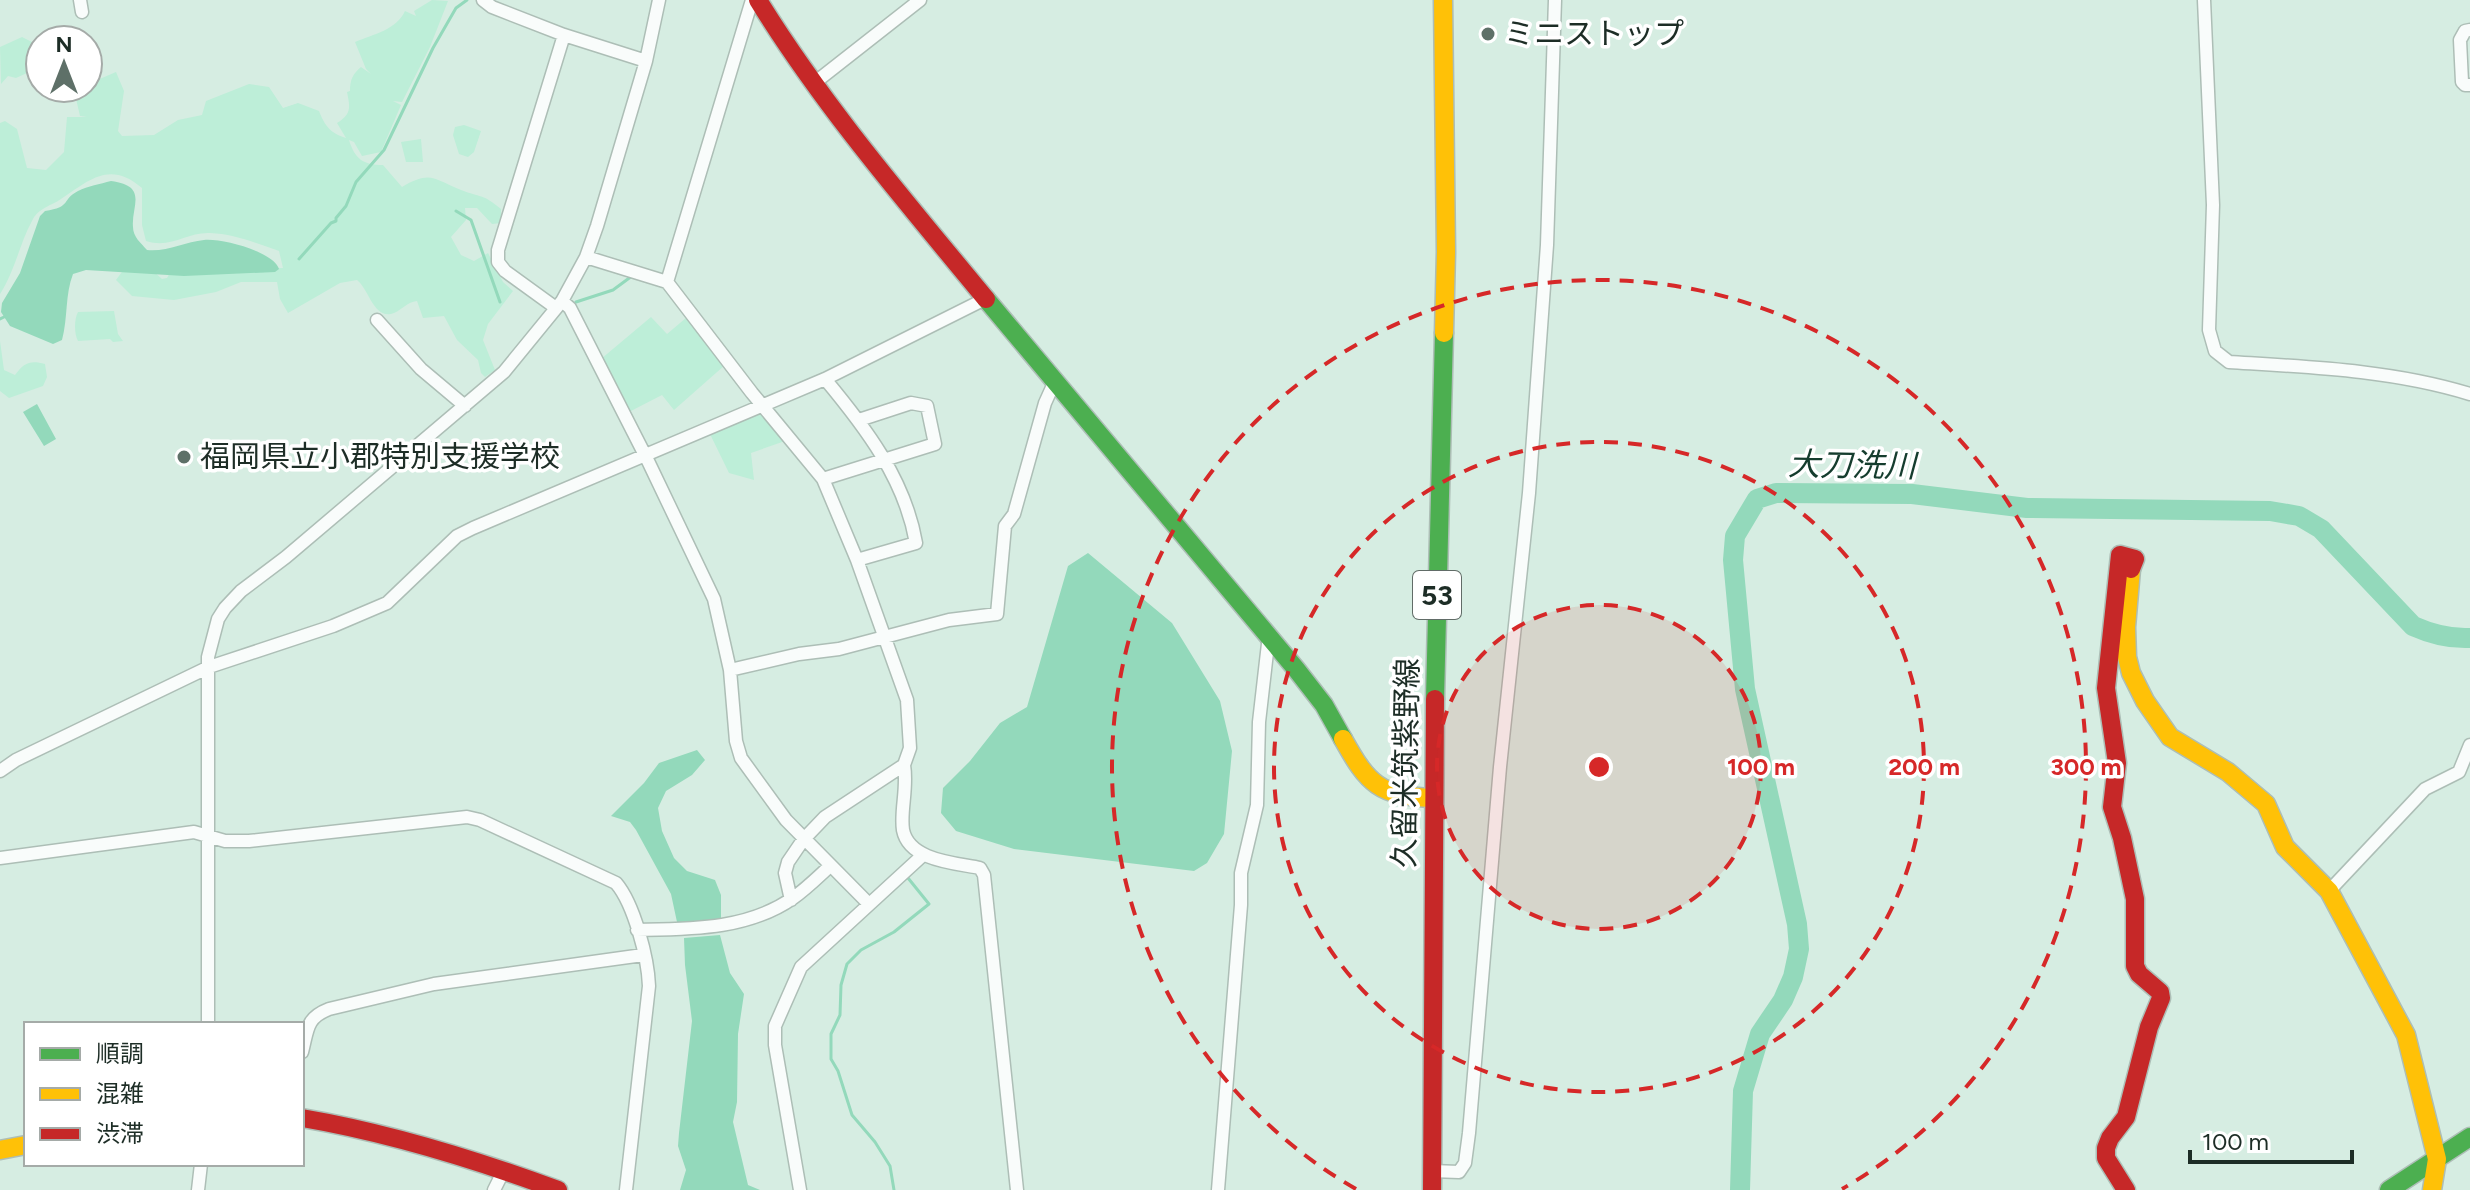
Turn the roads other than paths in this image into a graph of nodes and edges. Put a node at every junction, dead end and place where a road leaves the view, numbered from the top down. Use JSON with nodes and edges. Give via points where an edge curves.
{"nodes":[{"id":1,"x":483,"y":0,"type":"edge"},
{"id":2,"x":659,"y":0,"type":"edge"},
{"id":3,"x":755,"y":0,"type":"edge"},
{"id":4,"x":920,"y":0,"type":"edge"},
{"id":5,"x":1443,"y":0,"type":"edge"},
{"id":6,"x":1555,"y":0,"type":"edge"},
{"id":7,"x":2204,"y":0,"type":"edge"},
{"id":8,"x":2470,"y":30,"type":"edge"},
{"id":9,"x":564,"y":35,"type":"junction"},
{"id":10,"x":646,"y":61,"type":"junction"},
{"id":11,"x":813,"y":84,"type":"junction"},
{"id":12,"x":2470,"y":85,"type":"edge"},
{"id":13,"x":586,"y":257,"type":"junction"},
{"id":14,"x":667,"y":282,"type":"junction"},
{"id":15,"x":985,"y":299,"type":"junction"},
{"id":16,"x":559,"y":305,"type":"junction"},
{"id":17,"x":377,"y":320,"type":"dead end"},
{"id":18,"x":825,"y":379,"type":"junction"},
{"id":19,"x":1055,"y":381,"type":"junction"},
{"id":20,"x":2470,"y":394,"type":"edge"},
{"id":21,"x":465,"y":406,"type":"junction"},
{"id":22,"x":763,"y":406,"type":"junction"},
{"id":23,"x":859,"y":420,"type":"junction"},
{"id":24,"x":644,"y":457,"type":"junction"},
{"id":25,"x":886,"y":459,"type":"junction"},
{"id":26,"x":823,"y":479,"type":"junction"},
{"id":27,"x":857,"y":560,"type":"junction"},
{"id":28,"x":1269,"y":635,"type":"junction"},
{"id":29,"x":884,"y":638,"type":"junction"},
{"id":30,"x":209,"y":667,"type":"junction"},
{"id":31,"x":730,"y":670,"type":"junction"},
{"id":32,"x":2470,"y":745,"type":"edge"},
{"id":33,"x":904,"y":765,"type":"junction"},
{"id":34,"x":0,"y":771,"type":"edge"},
{"id":35,"x":1433,"y":798,"type":"junction"},
{"id":36,"x":206,"y":833,"type":"junction"},
{"id":37,"x":803,"y":840,"type":"junction"},
{"id":38,"x":923,"y":855,"type":"junction"},
{"id":39,"x":0,"y":858,"type":"edge"},
{"id":40,"x":830,"y":866,"type":"junction"},
{"id":41,"x":2329,"y":891,"type":"junction"},
{"id":42,"x":791,"y":900,"type":"junction"},
{"id":43,"x":868,"y":903,"type":"junction"},
{"id":44,"x":637,"y":930,"type":"junction"},
{"id":45,"x":643,"y":955,"type":"junction"},
{"id":46,"x":208,"y":1022,"type":"edge"},
{"id":47,"x":304,"y":1044,"type":"edge"},
{"id":48,"x":304,"y":1118,"type":"edge"},
{"id":49,"x":2470,"y":1137,"type":"edge"},
{"id":50,"x":24,"y":1145,"type":"edge"},
{"id":51,"x":0,"y":1150,"type":"edge"},
{"id":52,"x":2437,"y":1159,"type":"junction"},
{"id":53,"x":201,"y":1166,"type":"edge"},
{"id":54,"x":504,"y":1170,"type":"junction"},
{"id":55,"x":1432,"y":1181,"type":"edge"},
{"id":56,"x":198,"y":1190,"type":"edge"},
{"id":57,"x":494,"y":1190,"type":"edge"},
{"id":58,"x":558,"y":1190,"type":"edge"},
{"id":59,"x":626,"y":1190,"type":"edge"},
{"id":60,"x":800,"y":1190,"type":"edge"},
{"id":61,"x":1017,"y":1190,"type":"edge"},
{"id":62,"x":1218,"y":1190,"type":"edge"},
{"id":63,"x":2126,"y":1190,"type":"edge"},
{"id":64,"x":2389,"y":1190,"type":"edge"},
{"id":65,"x":2432,"y":1190,"type":"edge"}],
"edges":[{"from":1,"to":9,"type":"street"},
{"from":2,"to":10,"type":"street"},
{"from":3,"to":11,"type":"street"},
{"from":3,"to":14,"type":"street"},
{"from":4,"to":11,"type":"street"},
{"from":5,"to":35,"type":"street","name":"久留米筑紫野線","number":"53","via":[[1446,252]]},
{"from":6,"to":55,"type":"street","via":[[1547,245],[1529,493],[1469,1133],[1459,1172]]},
{"from":7,"to":20,"type":"street","via":[[2213,205],[2209,330],[2215,351],[2229,362],[2379,373]]},
{"from":8,"to":12,"type":"street","via":[[2460,40],[2462,82]]},
{"from":9,"to":10,"type":"street"},
{"from":9,"to":16,"type":"street","via":[[498,250],[505,271]]},
{"from":10,"to":13,"type":"street"},
{"from":11,"to":15,"type":"street"},
{"from":13,"to":14,"type":"street"},
{"from":13,"to":16,"type":"street"},
{"from":14,"to":22,"type":"street"},
{"from":15,"to":18,"type":"street"},
{"from":15,"to":19,"type":"street"},
{"from":16,"to":21,"type":"street","via":[[504,372]]},
{"from":16,"to":24,"type":"street","via":[[570,308]]},
{"from":17,"to":21,"type":"street","via":[[421,369]]},
{"from":18,"to":22,"type":"street"},
{"from":18,"to":23,"type":"street"},
{"from":19,"to":28,"type":"street"},
{"from":19,"to":29,"type":"street","via":[[1014,514],[1005,526],[997,614],[949,620]]},
{"from":21,"to":30,"type":"street","via":[[241,591],[218,619]]},
{"from":22,"to":24,"type":"street"},
{"from":22,"to":26,"type":"street"},
{"from":23,"to":25,"type":"street"},
{"from":23,"to":25,"type":"street","via":[[911,403],[927,406],[935,444]]},
{"from":24,"to":30,"type":"street","via":[[457,536],[387,603]]},
{"from":24,"to":31,"type":"street","via":[[714,599]]},
{"from":25,"to":26,"type":"street"},
{"from":25,"to":27,"type":"street","via":[[916,543]]},
{"from":26,"to":27,"type":"street"},
{"from":27,"to":29,"type":"street"},
{"from":28,"to":35,"type":"street","via":[[1324,705],[1361,772],[1383,789]]},
{"from":28,"to":62,"type":"street","via":[[1257,805],[1241,873]]},
{"from":29,"to":31,"type":"street"},
{"from":29,"to":33,"type":"street","via":[[907,700],[910,748]]},
{"from":30,"to":34,"type":"street"},
{"from":30,"to":36,"type":"street"},
{"from":31,"to":37,"type":"street","via":[[741,758]]},
{"from":32,"to":41,"type":"street","via":[[2459,772],[2425,789]]},
{"from":33,"to":37,"type":"street","via":[[825,817]]},
{"from":33,"to":38,"type":"street","via":[[903,829]]},
{"from":35,"to":55,"type":"street","name":"久留米筑紫野線","number":"53"},
{"from":36,"to":39,"type":"street"},
{"from":36,"to":44,"type":"street","via":[[225,841],[249,841],[456,817],[480,820],[616,883],[630,902]]},
{"from":36,"to":46,"type":"street"},
{"from":37,"to":40,"type":"street"},
{"from":37,"to":42,"type":"street","via":[[785,873]]},
{"from":38,"to":43,"type":"street"},
{"from":38,"to":61,"type":"street","via":[[980,868],[984,875]]},
{"from":40,"to":42,"type":"street"},
{"from":40,"to":43,"type":"street"},
{"from":41,"to":52,"type":"street","via":[[2406,1035]]},
{"from":41,"to":63,"type":"street","via":[[2285,847],[2266,804],[2228,772],[2174,741],[2145,701],[2127,657],[2129,576],[2135,559],[2120,555],[2106,688],[2117,763],[2112,807],[2133,886],[2135,966],[2161,998],[2126,1117],[2106,1148],[2106,1158]]},
{"from":42,"to":44,"type":"street","via":[[754,917],[701,929]]},
{"from":43,"to":60,"type":"street","via":[[801,967],[775,1026]]},
{"from":44,"to":45,"type":"street"},
{"from":45,"to":47,"type":"street","via":[[434,984],[329,1009],[310,1020]]},
{"from":45,"to":59,"type":"street","via":[[649,986]]},
{"from":48,"to":54,"type":"street","via":[[361,1127]]},
{"from":49,"to":52,"type":"street"},
{"from":50,"to":51,"type":"street"},
{"from":52,"to":64,"type":"street"},
{"from":52,"to":65,"type":"street"},
{"from":53,"to":56,"type":"street"},
{"from":54,"to":57,"type":"street"},
{"from":54,"to":58,"type":"street"}]}
